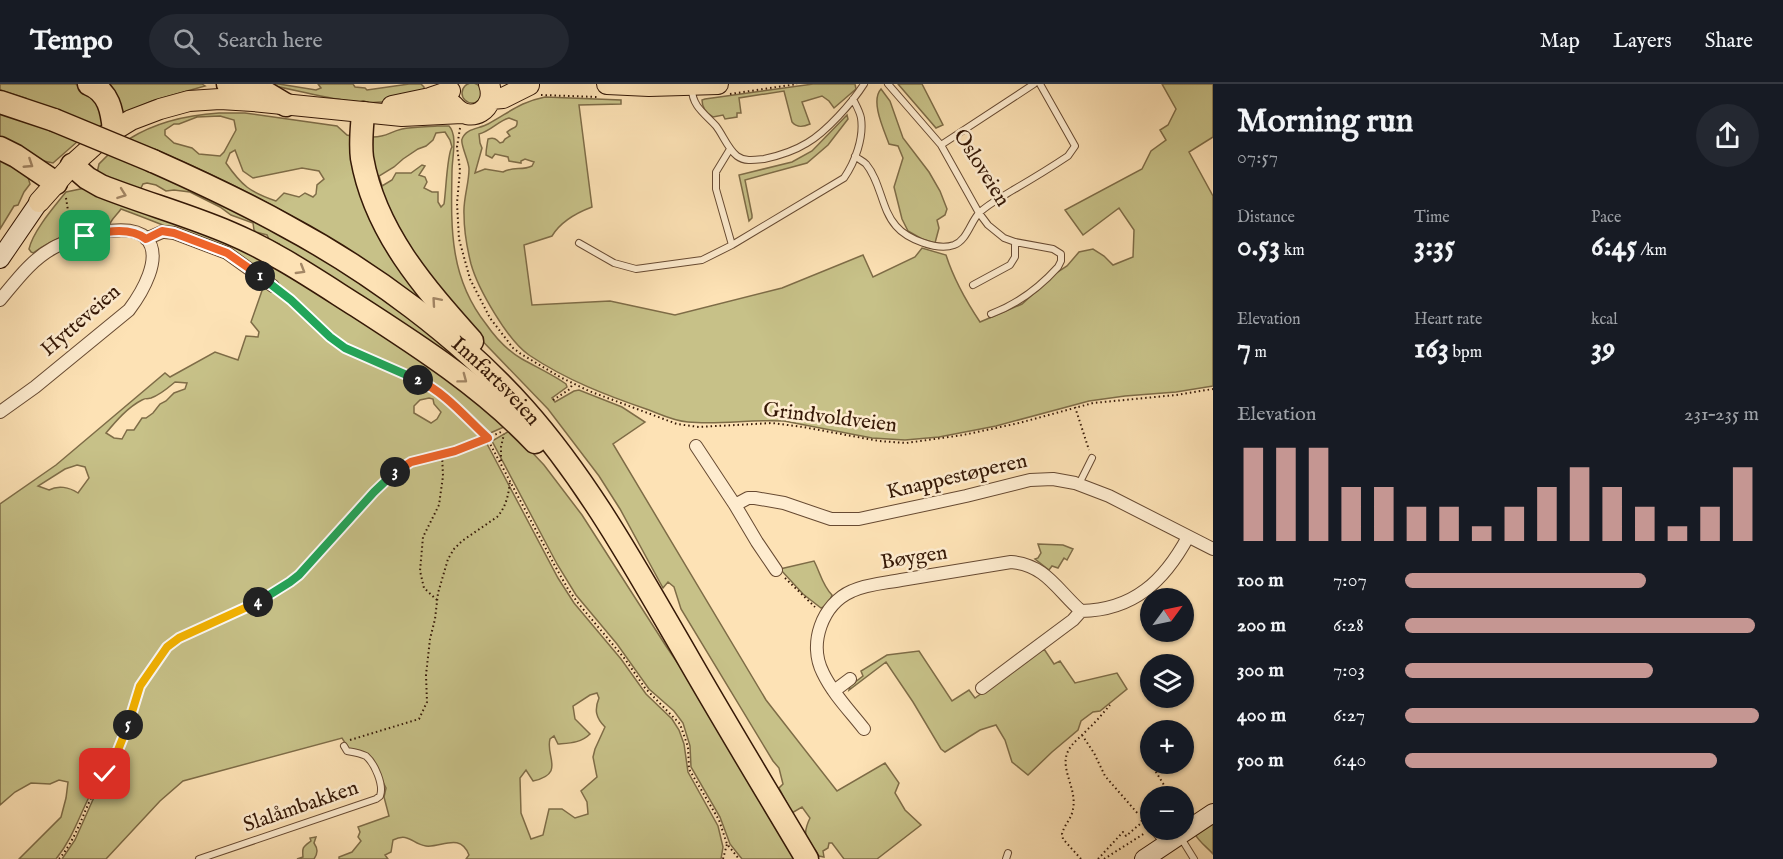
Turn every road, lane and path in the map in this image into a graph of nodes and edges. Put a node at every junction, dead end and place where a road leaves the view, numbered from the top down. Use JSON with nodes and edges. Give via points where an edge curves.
{"nodes":[{"id":1,"x":89,"y":84,"type":"edge"},
{"id":2,"x":228,"y":84,"type":"edge"},
{"id":3,"x":530,"y":84,"type":"edge"},
{"id":4,"x":607,"y":84,"type":"edge"},
{"id":5,"x":718,"y":84,"type":"edge"},
{"id":6,"x":864,"y":84,"type":"edge"},
{"id":7,"x":888,"y":84,"type":"edge"},
{"id":8,"x":1034,"y":84,"type":"edge"},
{"id":9,"x":1040,"y":84,"type":"edge"},
{"id":10,"x":692,"y":85,"type":"edge"},
{"id":11,"x":451,"y":87,"type":"edge"},
{"id":12,"x":490,"y":92,"type":"edge"},
{"id":13,"x":854,"y":99,"type":"junction"},
{"id":14,"x":0,"y":102,"type":"edge"},
{"id":15,"x":286,"y":105,"type":"junction"},
{"id":16,"x":363,"y":112,"type":"junction"},
{"id":17,"x":461,"y":119,"type":"junction"},
{"id":18,"x":114,"y":130,"type":"junction"},
{"id":19,"x":941,"y":145,"type":"junction"},
{"id":20,"x":0,"y":148,"type":"edge"},
{"id":21,"x":730,"y":148,"type":"junction"},
{"id":22,"x":855,"y":156,"type":"junction"},
{"id":23,"x":72,"y":165,"type":"junction"},
{"id":24,"x":60,"y":188,"type":"junction"},
{"id":25,"x":39,"y":202,"type":"joint"},
{"id":26,"x":979,"y":213,"type":"junction"},
{"id":27,"x":87,"y":235,"type":"junction"},
{"id":28,"x":146,"y":239,"type":"junction"},
{"id":29,"x":1015,"y":242,"type":"junction"},
{"id":30,"x":579,"y":243,"type":"dead end"},
{"id":31,"x":732,"y":245,"type":"junction"},
{"id":32,"x":0,"y":259,"type":"edge"},
{"id":33,"x":972,"y":285,"type":"dead end"},
{"id":34,"x":273,"y":286,"type":"joint"},
{"id":35,"x":0,"y":300,"type":"edge"},
{"id":36,"x":991,"y":314,"type":"dead end"},
{"id":37,"x":573,"y":383,"type":"junction"},
{"id":38,"x":1213,"y":389,"type":"edge"},
{"id":39,"x":511,"y":396,"type":"junction"},
{"id":40,"x":553,"y":400,"type":"dead end"},
{"id":41,"x":1075,"y":407,"type":"junction"},
{"id":42,"x":0,"y":412,"type":"edge"},
{"id":43,"x":488,"y":438,"type":"junction"},
{"id":44,"x":696,"y":446,"type":"dead end"},
{"id":45,"x":442,"y":454,"type":"junction"},
{"id":46,"x":1092,"y":458,"type":"joint"},
{"id":47,"x":502,"y":464,"type":"junction"},
{"id":48,"x":510,"y":480,"type":"junction"},
{"id":49,"x":1079,"y":484,"type":"junction"},
{"id":50,"x":735,"y":505,"type":"junction"},
{"id":51,"x":602,"y":512,"type":"junction"},
{"id":52,"x":1188,"y":537,"type":"junction"},
{"id":53,"x":1213,"y":549,"type":"edge"},
{"id":54,"x":776,"y":570,"type":"joint"},
{"id":55,"x":437,"y":600,"type":"junction"},
{"id":56,"x":1081,"y":611,"type":"junction"},
{"id":57,"x":825,"y":614,"type":"junction"},
{"id":58,"x":850,"y":679,"type":"dead end"},
{"id":59,"x":982,"y":688,"type":"dead end"},
{"id":60,"x":834,"y":691,"type":"junction"},
{"id":61,"x":1110,"y":705,"type":"dead end"},
{"id":62,"x":864,"y":729,"type":"dead end"},
{"id":63,"x":1082,"y":735,"type":"junction"},
{"id":64,"x":344,"y":746,"type":"joint"},
{"id":65,"x":1213,"y":813,"type":"edge"},
{"id":66,"x":1194,"y":826,"type":"edge"},
{"id":67,"x":1140,"y":836,"type":"edge"},
{"id":68,"x":1173,"y":840,"type":"joint"},
{"id":69,"x":727,"y":844,"type":"junction"},
{"id":70,"x":60,"y":859,"type":"edge"},
{"id":71,"x":199,"y":859,"type":"edge"},
{"id":72,"x":723,"y":859,"type":"edge"},
{"id":73,"x":739,"y":859,"type":"edge"},
{"id":74,"x":807,"y":859,"type":"edge"},
{"id":75,"x":1081,"y":859,"type":"edge"},
{"id":76,"x":1098,"y":859,"type":"edge"},
{"id":77,"x":1104,"y":859,"type":"edge"},
{"id":78,"x":1144,"y":859,"type":"edge"},
{"id":79,"x":1194,"y":859,"type":"edge"}],
"edges":[{"from":1,"to":18,"type":"highway","via":[[105,96],[111,107]]},
{"from":2,"to":15,"type":"highway","via":[[261,90]]},
{"from":3,"to":12,"type":"main road","via":[[503,98]]},
{"from":4,"to":10,"type":"main road"},
{"from":5,"to":10,"type":"main road"},
{"from":6,"to":13,"type":"lane"},
{"from":7,"to":19,"type":"lane","name":"Osloveien"},
{"from":8,"to":19,"type":"lane"},
{"from":9,"to":26,"type":"lane","via":[[1075,146],[1068,156]]},
{"from":10,"to":21,"type":"lane","via":[[696,105]]},
{"from":11,"to":16,"type":"main road","via":[[430,98]]},
{"from":11,"to":17,"type":"main road","via":[[452,103]]},
{"from":12,"to":17,"type":"main road","via":[[488,106]]},
{"from":13,"to":21,"type":"lane","via":[[815,138],[789,151],[752,161]]},
{"from":13,"to":22,"type":"lane","via":[[861,117]]},
{"from":14,"to":39,"type":"highway","name":"Innfartsveien","bridge":true,"via":[[153,161],[279,222],[385,288],[439,329]]},
{"from":15,"to":16,"type":"main road"},
{"from":15,"to":18,"type":"main road","via":[[220,99],[189,101],[130,120]]},
{"from":16,"to":17,"type":"main road"},
{"from":39,"to":16,"type":"highway","one_way":true,"via":[[488,359],[432,296],[388,232],[371,193],[362,157]]},
{"from":17,"to":37,"type":"path","name":"Grindvoldveien","via":[[457,147],[458,225],[470,279],[490,318],[513,348]]},
{"from":18,"to":23,"type":"main road"},
{"from":19,"to":26,"type":"lane","name":"Osloveien"},
{"from":20,"to":24,"type":"highway","one_way":true},
{"from":21,"to":31,"type":"lane","via":[[716,172],[716,189]]},
{"from":22,"to":26,"type":"lane","via":[[866,165],[890,219],[899,230],[919,241],[938,247],[957,243]]},
{"from":22,"to":31,"type":"lane","via":[[844,178]]},
{"from":23,"to":24,"type":"main road"},
{"from":23,"to":51,"type":"highway","one_way":true,"via":[[101,186],[267,250],[385,324],[493,403],[533,440],[579,495]]},
{"from":24,"to":25,"type":"main road"},
{"from":24,"to":27,"type":"path","via":[[69,217]]},
{"from":25,"to":32,"type":"street"},
{"from":26,"to":29,"type":"lane","name":"Osloveien","via":[[995,231]]},
{"from":27,"to":28,"type":"street","via":[[130,231]]},
{"from":27,"to":35,"type":"street","via":[[42,254]]},
{"from":28,"to":34,"type":"street","via":[[162,231],[211,246],[237,259]]},
{"from":28,"to":42,"type":"street","name":"Hytteveien","via":[[152,263],[147,281],[129,310]]},
{"from":29,"to":33,"type":"lane","via":[[1015,257],[1010,265]]},
{"from":29,"to":36,"type":"lane","name":"Osloveien","via":[[1053,249],[1061,254],[1061,261],[1026,297]]},
{"from":30,"to":31,"type":"lane","via":[[614,263],[636,269],[702,260]]},
{"from":34,"to":43,"type":"path","via":[[345,348],[435,389]]},
{"from":37,"to":40,"type":"path"},
{"from":37,"to":41,"type":"path","name":"Grindvoldveien","via":[[684,426],[772,423],[892,443],[963,435]]},
{"from":38,"to":41,"type":"path","name":"Grindvoldveien"},
{"from":39,"to":51,"type":"highway","name":"Innfartsveien"},
{"from":41,"to":46,"type":"path"},
{"from":43,"to":45,"type":"path"},
{"from":43,"to":47,"type":"path"},
{"from":43,"to":47,"type":"path","via":[[506,429]]},
{"from":44,"to":50,"type":"street"},
{"from":45,"to":55,"type":"path","via":[[439,505],[423,537],[420,571],[424,588]]},
{"from":45,"to":70,"type":"path","via":[[411,462],[395,472],[290,582],[262,601],[167,647],[140,686],[116,755]]},
{"from":46,"to":49,"type":"lane"},
{"from":47,"to":48,"type":"path"},
{"from":48,"to":55,"type":"path","via":[[497,517],[454,549]]},
{"from":48,"to":69,"type":"path","via":[[578,603],[680,724],[688,747],[689,769]]},
{"from":49,"to":50,"type":"street","name":"Knappestøperen","via":[[1030,480],[859,519],[831,519],[756,498]]},
{"from":49,"to":52,"type":"street","name":"Knappestøperen"},
{"from":50,"to":54,"type":"street"},
{"from":51,"to":74,"type":"highway","name":"Innfartsveien"},
{"from":52,"to":53,"type":"street","name":"Knappestøperen"},
{"from":52,"to":56,"type":"street","via":[[1166,572],[1144,593],[1107,609]]},
{"from":54,"to":57,"type":"path"},
{"from":55,"to":64,"type":"path","via":[[426,675],[428,702],[419,719],[348,741]]},
{"from":56,"to":57,"type":"street","name":"Bøygen","via":[[1036,568],[1011,562],[865,586],[843,595]]},
{"from":56,"to":59,"type":"street"},
{"from":57,"to":60,"type":"street","via":[[817,653]]},
{"from":58,"to":60,"type":"street"},
{"from":60,"to":62,"type":"street"},
{"from":61,"to":63,"type":"path"},
{"from":63,"to":75,"type":"path","via":[[1070,747],[1066,759],[1074,803],[1062,830],[1064,839]]},
{"from":63,"to":76,"type":"path","via":[[1105,776],[1142,822],[1126,836],[1123,832]]},
{"from":64,"to":71,"type":"lane","name":"Slalåmbakken","via":[[371,762],[381,785],[380,796]]},
{"from":65,"to":66,"type":"street"},
{"from":67,"to":77,"type":"path"},
{"from":68,"to":78,"type":"street"},
{"from":68,"to":79,"type":"lane"},
{"from":69,"to":72,"type":"path"},
{"from":69,"to":73,"type":"path"}]}
